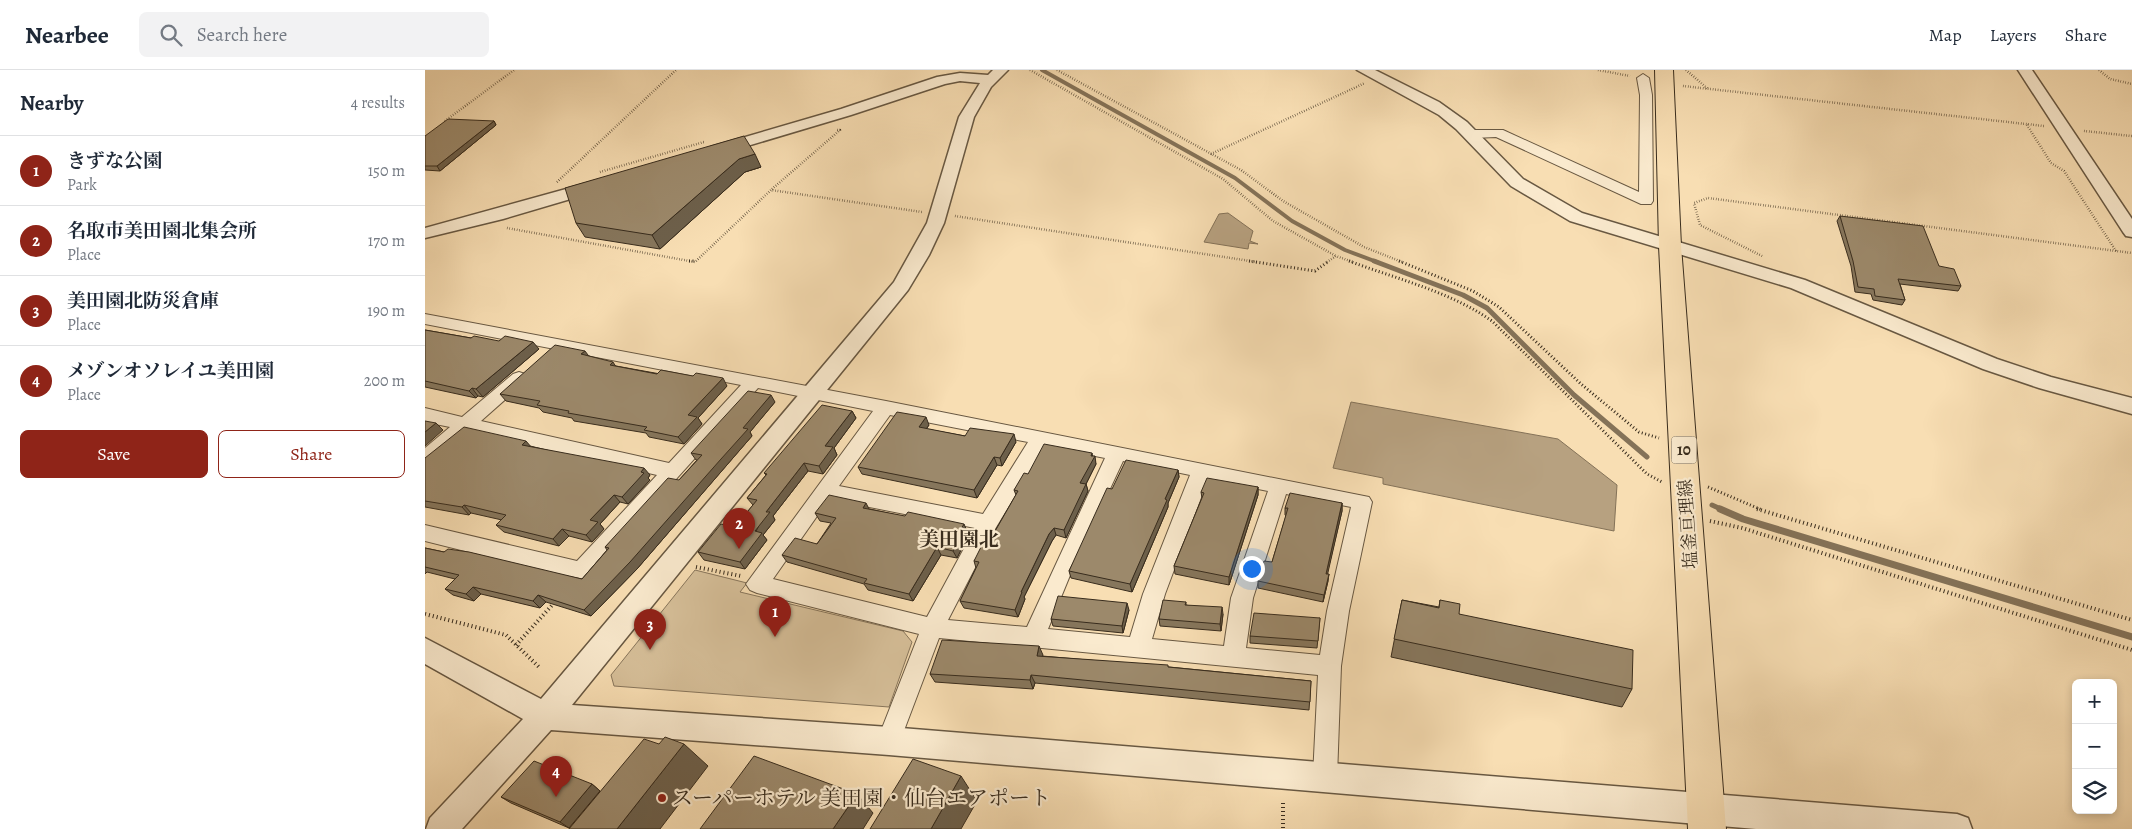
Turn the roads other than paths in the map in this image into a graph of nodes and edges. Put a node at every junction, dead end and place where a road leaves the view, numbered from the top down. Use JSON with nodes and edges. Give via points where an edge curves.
{"nodes":[{"id":1,"x":2025,"y":70,"type":"edge"},
{"id":2,"x":995,"y":74,"type":"edge"},
{"id":3,"x":1371,"y":74,"type":"edge"},
{"id":4,"x":1664,"y":75,"type":"edge"},
{"id":5,"x":1473,"y":134,"type":"junction"},
{"id":6,"x":703,"y":155,"type":"edge"},
{"id":7,"x":609,"y":182,"type":"edge"},
{"id":8,"x":2132,"y":232,"type":"edge"},
{"id":9,"x":425,"y":233,"type":"edge"},
{"id":10,"x":1670,"y":246,"type":"junction"},
{"id":11,"x":425,"y":319,"type":"edge"},
{"id":12,"x":558,"y":344,"type":"junction"},
{"id":13,"x":544,"y":356,"type":"edge"},
{"id":14,"x":530,"y":368,"type":"edge"},
{"id":15,"x":754,"y":382,"type":"junction"},
{"id":16,"x":815,"y":393,"type":"junction"},
{"id":17,"x":2132,"y":406,"type":"edge"},
{"id":18,"x":886,"y":407,"type":"junction"},
{"id":19,"x":425,"y":415,"type":"edge"},
{"id":20,"x":467,"y":423,"type":"junction"},
{"id":21,"x":1040,"y":438,"type":"junction"},
{"id":22,"x":1117,"y":453,"type":"junction"},
{"id":23,"x":425,"y":459,"type":"edge"},
{"id":24,"x":1202,"y":470,"type":"junction"},
{"id":25,"x":673,"y":471,"type":"junction"},
{"id":26,"x":1279,"y":486,"type":"junction"},
{"id":27,"x":825,"y":490,"type":"junction"},
{"id":28,"x":988,"y":523,"type":"junction"},
{"id":29,"x":425,"y":533,"type":"edge"},
{"id":30,"x":932,"y":628,"type":"junction"},
{"id":31,"x":1034,"y":637,"type":"junction"},
{"id":32,"x":1138,"y":648,"type":"junction"},
{"id":33,"x":425,"y":650,"type":"edge"},
{"id":34,"x":1233,"y":657,"type":"junction"},
{"id":35,"x":1330,"y":666,"type":"junction"},
{"id":36,"x":545,"y":716,"type":"junction"},
{"id":37,"x":889,"y":741,"type":"junction"},
{"id":38,"x":1325,"y":777,"type":"junction"},
{"id":39,"x":1707,"y":820,"type":"edge"},
{"id":40,"x":441,"y":829,"type":"edge"},
{"id":41,"x":1957,"y":829,"type":"edge"}],
"edges":[{"from":1,"to":8,"type":"street"},
{"from":2,"to":6,"type":"street","via":[[942,80]]},
{"from":2,"to":16,"type":"street","via":[[975,97],[967,114],[939,214],[917,262]]},
{"from":3,"to":5,"type":"street","via":[[1428,101]]},
{"from":4,"to":5,"type":"street","via":[[1646,95],[1645,201],[1498,133]]},
{"from":4,"to":10,"type":"main road","name":"塩釜亘理線","number":"10"},
{"from":5,"to":10,"type":"street","via":[[1505,172],[1546,202],[1576,217]]},
{"from":7,"to":9,"type":"street"},
{"from":10,"to":17,"type":"street","via":[[1798,284],[1990,364],[2045,383]]},
{"from":10,"to":39,"type":"main road","name":"塩釜亘理線","number":"10"},
{"from":11,"to":12,"type":"street"},
{"from":12,"to":13,"type":"street"},
{"from":12,"to":15,"type":"street"},
{"from":14,"to":20,"type":"street"},
{"from":15,"to":16,"type":"street"},
{"from":15,"to":25,"type":"street"},
{"from":16,"to":18,"type":"street"},
{"from":16,"to":36,"type":"street"},
{"from":18,"to":21,"type":"street"},
{"from":18,"to":27,"type":"street"},
{"from":19,"to":20,"type":"street"},
{"from":20,"to":23,"type":"street"},
{"from":20,"to":25,"type":"street"},
{"from":21,"to":22,"type":"street"},
{"from":21,"to":28,"type":"street"},
{"from":22,"to":24,"type":"street"},
{"from":22,"to":31,"type":"street"},
{"from":24,"to":26,"type":"street"},
{"from":24,"to":32,"type":"street","via":[[1154,594]]},
{"from":25,"to":29,"type":"street","via":[[581,571]]},
{"from":26,"to":34,"type":"street","via":[[1242,598]]},
{"from":26,"to":35,"type":"street","via":[[1362,502],[1338,611]]},
{"from":27,"to":28,"type":"street"},
{"from":27,"to":30,"type":"street","via":[[757,584]]},
{"from":28,"to":30,"type":"street"},
{"from":30,"to":31,"type":"street"},
{"from":30,"to":37,"type":"street"},
{"from":31,"to":32,"type":"street"},
{"from":32,"to":34,"type":"street"},
{"from":33,"to":36,"type":"street"},
{"from":34,"to":35,"type":"street"},
{"from":35,"to":38,"type":"street"},
{"from":36,"to":37,"type":"street"},
{"from":36,"to":40,"type":"street"},
{"from":37,"to":38,"type":"street"},
{"from":38,"to":39,"type":"street"},
{"from":39,"to":41,"type":"street"}]}
